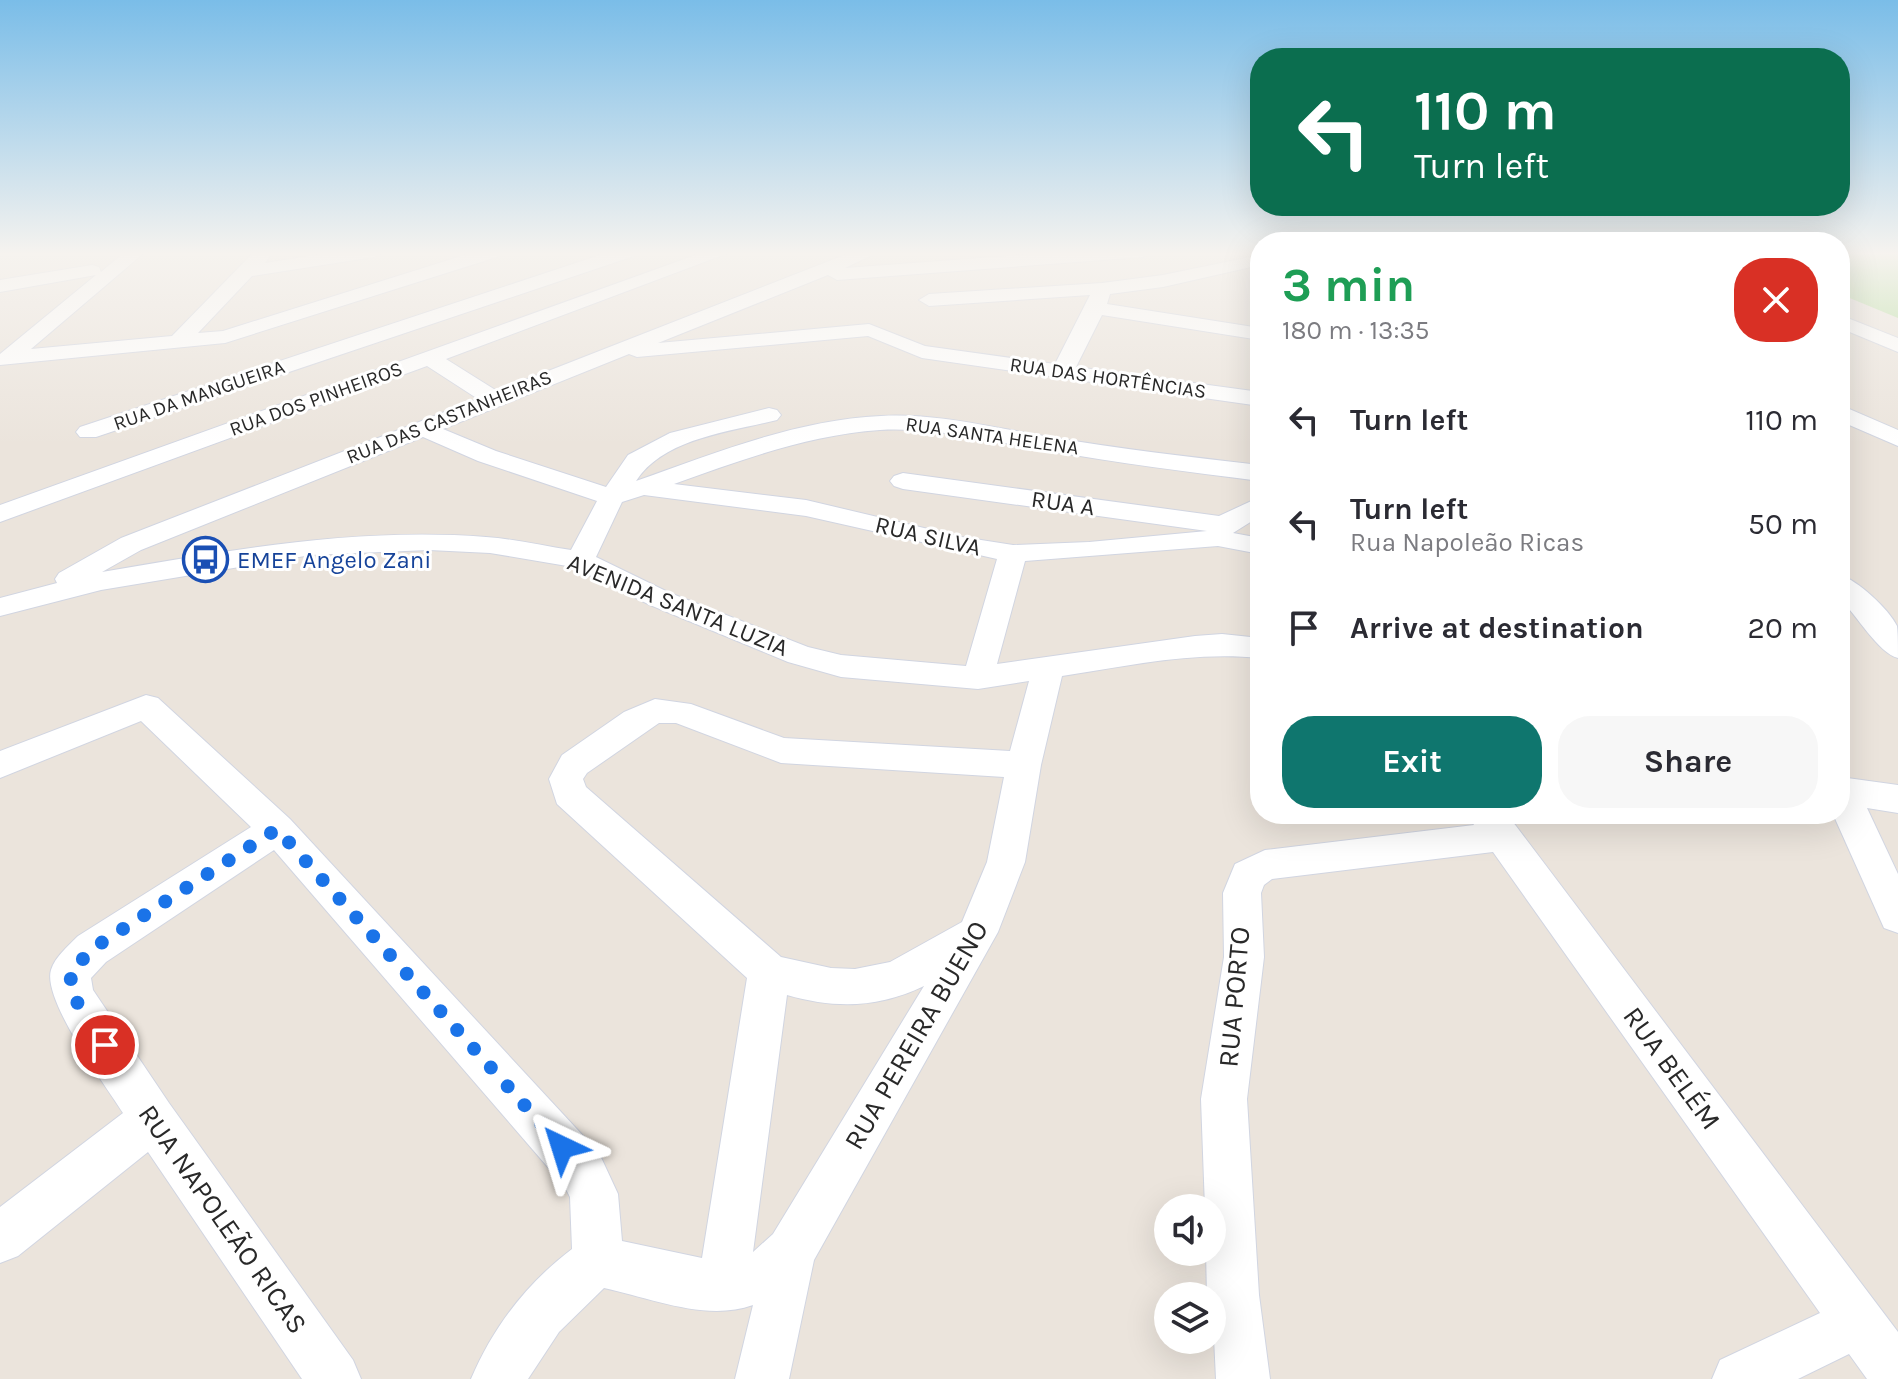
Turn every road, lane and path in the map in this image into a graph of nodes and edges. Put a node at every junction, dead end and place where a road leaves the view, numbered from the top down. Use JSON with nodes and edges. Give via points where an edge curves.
{"nodes":[{"id":1,"x":58,"y":316,"type":"edge"},
{"id":2,"x":203,"y":316,"type":"edge"},
{"id":3,"x":290,"y":316,"type":"edge"},
{"id":4,"x":434,"y":316,"type":"edge"},
{"id":5,"x":544,"y":316,"type":"edge"},
{"id":6,"x":702,"y":316,"type":"edge"},
{"id":7,"x":1090,"y":316,"type":"edge"},
{"id":8,"x":1167,"y":316,"type":"edge"},
{"id":9,"x":1193,"y":316,"type":"edge"},
{"id":10,"x":1197,"y":324,"type":"junction"},
{"id":11,"x":1850,"y":325,"type":"edge"},
{"id":12,"x":1250,"y":332,"type":"edge"},
{"id":13,"x":225,"y":337,"type":"junction"},
{"id":14,"x":177,"y":343,"type":"junction"},
{"id":15,"x":628,"y":345,"type":"junction"},
{"id":16,"x":1898,"y":346,"type":"edge"},
{"id":17,"x":429,"y":358,"type":"junction"},
{"id":18,"x":4,"y":361,"type":"edge"},
{"id":19,"x":275,"y":368,"type":"junction"},
{"id":20,"x":1062,"y":372,"type":"junction"},
{"id":21,"x":1250,"y":398,"type":"edge"},
{"id":22,"x":494,"y":399,"type":"junction"},
{"id":23,"x":313,"y":400,"type":"junction"},
{"id":24,"x":769,"y":415,"type":"dead end"},
{"id":25,"x":1850,"y":417,"type":"edge"},
{"id":26,"x":422,"y":428,"type":"junction"},
{"id":27,"x":88,"y":432,"type":"dead end"},
{"id":28,"x":1898,"y":439,"type":"edge"},
{"id":29,"x":1250,"y":472,"type":"edge"},
{"id":30,"x":903,"y":481,"type":"dead end"},
{"id":31,"x":641,"y":488,"type":"junction"},
{"id":32,"x":612,"y":497,"type":"junction"},
{"id":33,"x":1250,"y":512,"type":"edge"},
{"id":34,"x":0,"y":514,"type":"edge"},
{"id":35,"x":1220,"y":532,"type":"junction"},
{"id":36,"x":1250,"y":542,"type":"edge"},
{"id":37,"x":1013,"y":553,"type":"junction"},
{"id":38,"x":580,"y":560,"type":"junction"},
{"id":39,"x":1850,"y":593,"type":"edge"},
{"id":40,"x":37,"y":598,"type":"junction"},
{"id":41,"x":0,"y":607,"type":"edge"},
{"id":42,"x":1896,"y":641,"type":"edge"},
{"id":43,"x":1250,"y":647,"type":"edge"},
{"id":44,"x":1048,"y":668,"type":"junction"},
{"id":45,"x":978,"y":678,"type":"junction"},
{"id":46,"x":0,"y":765,"type":"edge"},
{"id":47,"x":1024,"y":765,"type":"junction"},
{"id":48,"x":1850,"y":792,"type":"edge"},
{"id":49,"x":1898,"y":799,"type":"edge"},
{"id":50,"x":1850,"y":811,"type":"edge"},
{"id":51,"x":1494,"y":825,"type":"edge"},
{"id":52,"x":277,"y":829,"type":"junction"},
{"id":53,"x":1898,"y":916,"type":"edge"},
{"id":54,"x":978,"y":932,"type":"junction"},
{"id":55,"x":769,"y":972,"type":"junction"},
{"id":56,"x":153,"y":1119,"type":"junction"},
{"id":57,"x":0,"y":1238,"type":"edge"},
{"id":58,"x":791,"y":1252,"type":"junction"},
{"id":59,"x":598,"y":1261,"type":"junction"},
{"id":60,"x":723,"y":1285,"type":"junction"},
{"id":61,"x":1858,"y":1322,"type":"junction"},
{"id":62,"x":1898,"y":1376,"type":"edge"},
{"id":63,"x":334,"y":1379,"type":"edge"},
{"id":64,"x":498,"y":1379,"type":"edge"},
{"id":65,"x":762,"y":1379,"type":"edge"},
{"id":66,"x":1243,"y":1379,"type":"edge"},
{"id":67,"x":1739,"y":1379,"type":"edge"}],
"edges":[{"from":1,"to":18,"type":"street"},
{"from":2,"to":14,"type":"street"},
{"from":3,"to":13,"type":"street"},
{"from":4,"to":19,"type":"street","name":"RUA DA MANGUEIRA"},
{"from":5,"to":17,"type":"street","name":"RUA DOS PINHEIROS"},
{"from":6,"to":15,"type":"street","name":"RUA DAS CASTANHEIRAS"},
{"from":7,"to":20,"type":"street"},
{"from":8,"to":10,"type":"street"},
{"from":9,"to":10,"type":"street"},
{"from":10,"to":12,"type":"street"},
{"from":11,"to":16,"type":"street"},
{"from":13,"to":14,"type":"street"},
{"from":13,"to":19,"type":"street"},
{"from":14,"to":18,"type":"street"},
{"from":15,"to":20,"type":"street","name":"RUA DAS HORTÊNCIAS","via":[[652,352],[869,330],[922,352]]},
{"from":15,"to":22,"type":"street","name":"RUA DAS CASTANHEIRAS"},
{"from":17,"to":22,"type":"street"},
{"from":17,"to":23,"type":"street","name":"RUA DOS PINHEIROS"},
{"from":19,"to":23,"type":"street"},
{"from":19,"to":27,"type":"street","name":"RUA DA MANGUEIRA"},
{"from":20,"to":21,"type":"street","name":"RUA DAS HORTÊNCIAS"},
{"from":22,"to":26,"type":"street","name":"RUA DAS CASTANHEIRAS"},
{"from":23,"to":34,"type":"street","name":"RUA DOS PINHEIROS"},
{"from":24,"to":32,"type":"street","via":[[678,438],[637,460]]},
{"from":25,"to":28,"type":"street"},
{"from":26,"to":32,"type":"street","via":[[487,456]]},
{"from":26,"to":40,"type":"street","name":"RUA DAS CASTANHEIRAS","via":[[131,544]]},
{"from":29,"to":31,"type":"street","name":"RUA SANTA HELENA","via":[[938,424],[883,422],[829,428]]},
{"from":30,"to":35,"type":"street","name":"RUA A"},
{"from":31,"to":32,"type":"street","name":"RUA SANTA HELENA"},
{"from":31,"to":37,"type":"street","name":"RUA SILVA","via":[[806,508]]},
{"from":32,"to":38,"type":"street"},
{"from":33,"to":35,"type":"street","name":"RUA SILVA"},
{"from":35,"to":36,"type":"street","name":"RUA SILVA"},
{"from":35,"to":37,"type":"street","name":"RUA SILVA","via":[[1089,550]]},
{"from":37,"to":45,"type":"street"},
{"from":38,"to":40,"type":"street","name":"AVENIDA SANTA LUZIA","via":[[490,545],[379,542],[204,562]]},
{"from":38,"to":45,"type":"street","name":"AVENIDA SANTA LUZIA","via":[[660,599],[818,661]]},
{"from":39,"to":42,"type":"street"},
{"from":40,"to":41,"type":"street","name":"AVENIDA SANTA LUZIA"},
{"from":43,"to":44,"type":"street","name":"AVENIDA SANTA LUZIA","via":[[1195,646]]},
{"from":44,"to":45,"type":"street","name":"AVENIDA SANTA LUZIA"},
{"from":44,"to":47,"type":"street","name":"RUA PEREIRA BUENO"},
{"from":46,"to":52,"type":"street","via":[[146,706]]},
{"from":47,"to":54,"type":"street","name":"RUA PEREIRA BUENO","via":[[1006,862]]},
{"from":47,"to":55,"type":"street","via":[[781,750],[679,712],[655,711],[574,764],[566,779],[570,794]]},
{"from":48,"to":49,"type":"street"},
{"from":50,"to":53,"type":"street"},
{"from":51,"to":61,"type":"street","name":"RUA BELÉM"},
{"from":51,"to":66,"type":"street","name":"RUA PORTO","via":[[1265,865],[1248,875],[1242,893],[1244,957],[1224,1099],[1233,1295]]},
{"from":52,"to":56,"type":"street","name":"RUA NAPOLEÃO RICAS","via":[[92,949],[70,973],[73,996]]},
{"from":52,"to":59,"type":"street","via":[[582,1170],[594,1194]]},
{"from":54,"to":55,"type":"street","via":[[922,968],[859,990]]},
{"from":54,"to":58,"type":"street","name":"RUA PEREIRA BUENO"},
{"from":55,"to":60,"type":"street"},
{"from":56,"to":57,"type":"street"},
{"from":56,"to":63,"type":"street","name":"RUA NAPOLEÃO RICAS"},
{"from":58,"to":60,"type":"street","name":"RUA PEREIRA BUENO","via":[[761,1277]]},
{"from":58,"to":65,"type":"street","name":"RUA PEREIRA BUENO"},
{"from":59,"to":60,"type":"street","name":"RUA PEREIRA BUENO","via":[[680,1281]]},
{"from":59,"to":64,"type":"street","via":[[538,1311]]},
{"from":61,"to":62,"type":"street","name":"RUA BELÉM"},
{"from":61,"to":67,"type":"street"}]}
